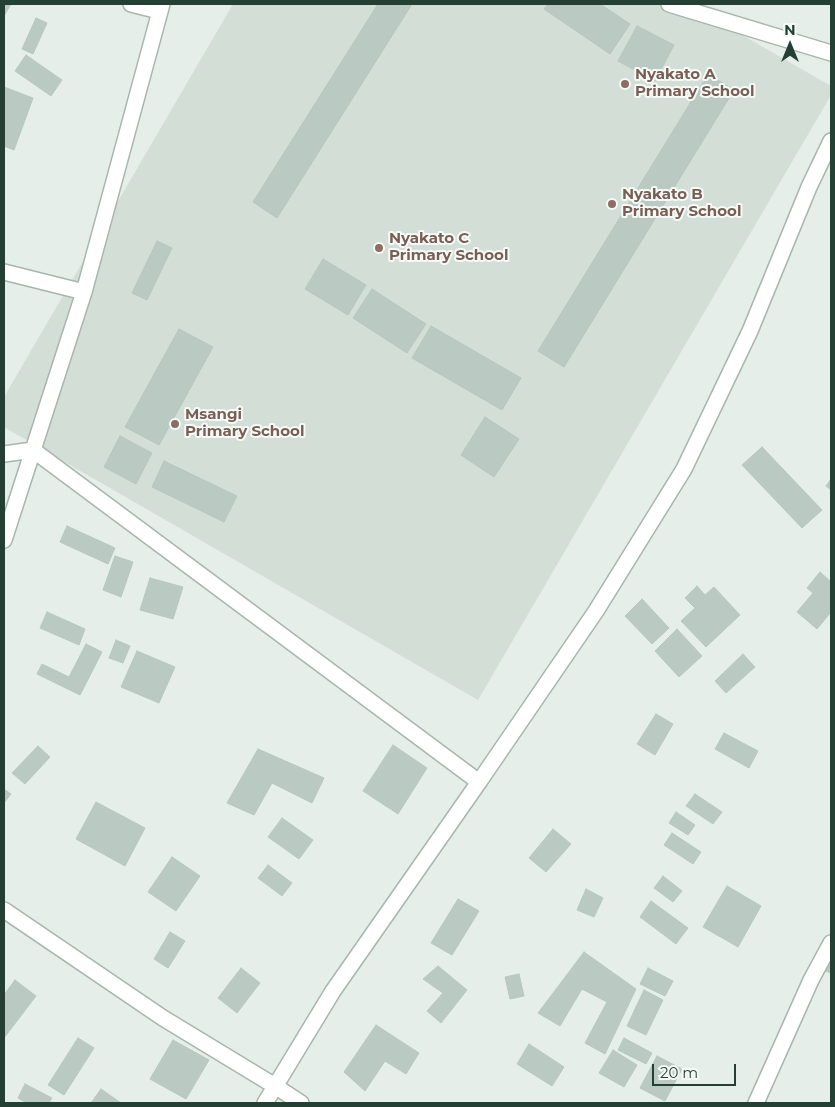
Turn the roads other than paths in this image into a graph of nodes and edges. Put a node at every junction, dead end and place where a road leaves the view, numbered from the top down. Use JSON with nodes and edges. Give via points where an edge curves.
{"nodes":[{"id":1,"x":131,"y":4,"type":"edge"},
{"id":2,"x":669,"y":4,"type":"edge"},
{"id":3,"x":160,"y":7,"type":"edge"},
{"id":4,"x":831,"y":53,"type":"edge"},
{"id":5,"x":831,"y":141,"type":"edge"},
{"id":6,"x":4,"y":272,"type":"edge"},
{"id":7,"x":84,"y":292,"type":"junction"},
{"id":8,"x":33,"y":450,"type":"junction"},
{"id":9,"x":4,"y":454,"type":"edge"},
{"id":10,"x":4,"y":540,"type":"edge"},
{"id":11,"x":479,"y":782,"type":"junction"},
{"id":12,"x":4,"y":910,"type":"edge"},
{"id":13,"x":831,"y":943,"type":"edge"},
{"id":14,"x":276,"y":1086,"type":"junction"},
{"id":15,"x":265,"y":1103,"type":"edge"},
{"id":16,"x":301,"y":1103,"type":"edge"},
{"id":17,"x":756,"y":1103,"type":"edge"}],
"edges":[{"from":1,"to":3,"type":"street"},
{"from":2,"to":4,"type":"street"},
{"from":3,"to":7,"type":"street"},
{"from":5,"to":11,"type":"street","via":[[750,331],[684,469],[596,611]]},
{"from":6,"to":7,"type":"street"},
{"from":7,"to":8,"type":"street"},
{"from":8,"to":9,"type":"street"},
{"from":8,"to":10,"type":"street"},
{"from":8,"to":11,"type":"street"},
{"from":11,"to":14,"type":"street","via":[[333,991]]},
{"from":12,"to":14,"type":"street","via":[[163,1018]]},
{"from":13,"to":17,"type":"street"},
{"from":14,"to":15,"type":"street"},
{"from":14,"to":16,"type":"street"}]}
